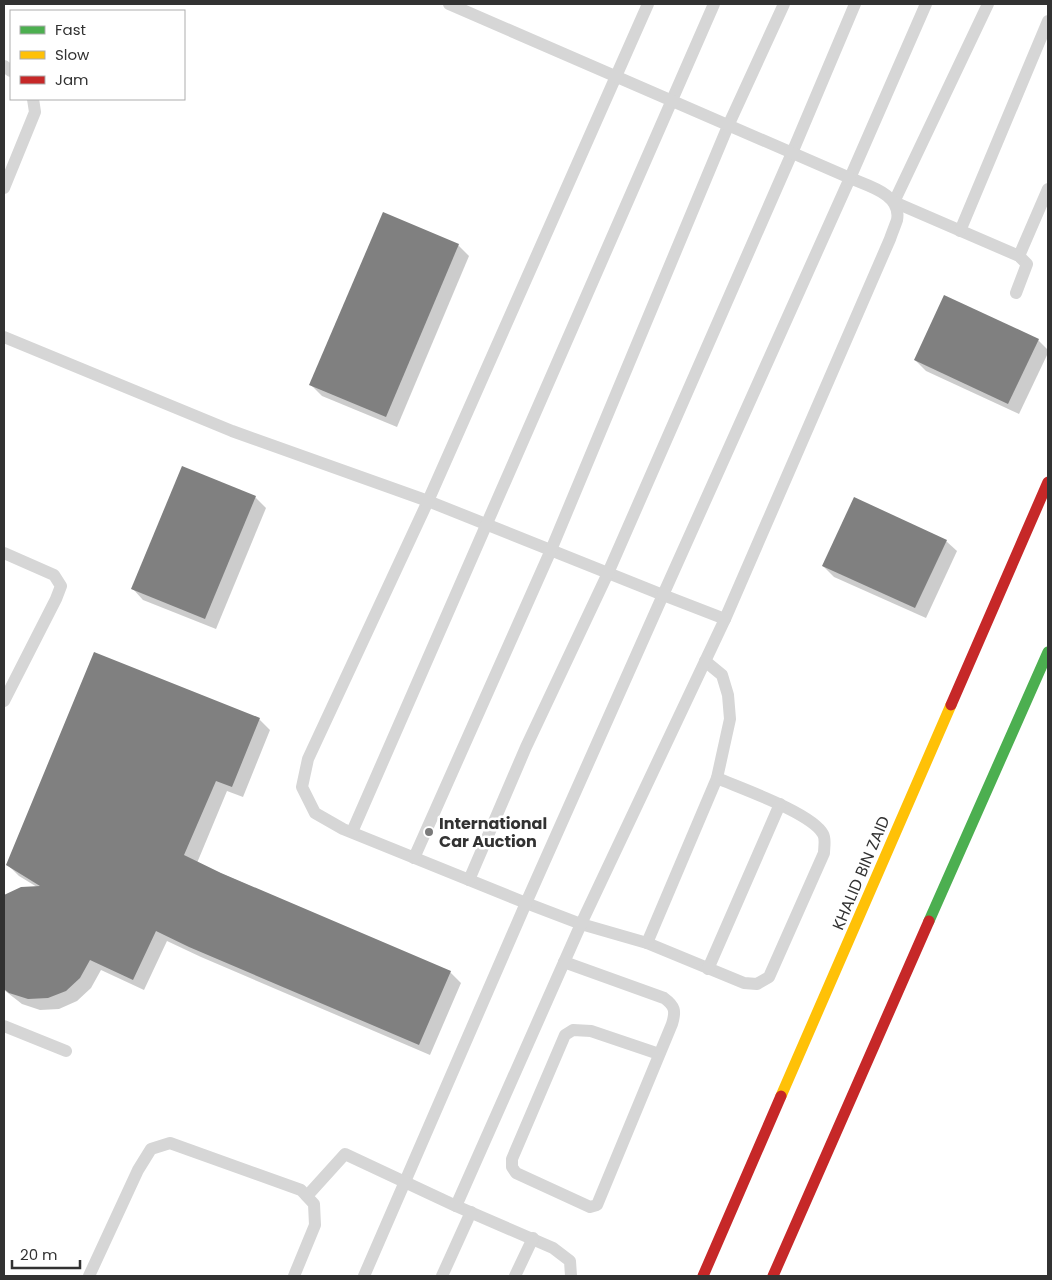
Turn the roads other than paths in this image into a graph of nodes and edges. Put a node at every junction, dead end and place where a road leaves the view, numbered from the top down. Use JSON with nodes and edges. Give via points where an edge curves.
{"nodes":[{"id":1,"x":449,"y":4,"type":"edge"},
{"id":2,"x":648,"y":4,"type":"edge"},
{"id":3,"x":714,"y":4,"type":"edge"},
{"id":4,"x":784,"y":4,"type":"edge"},
{"id":5,"x":855,"y":4,"type":"edge"},
{"id":6,"x":926,"y":4,"type":"edge"},
{"id":7,"x":988,"y":4,"type":"edge"},
{"id":8,"x":1048,"y":21,"type":"edge"},
{"id":9,"x":616,"y":78,"type":"junction"},
{"id":10,"x":33,"y":100,"type":"edge"},
{"id":11,"x":671,"y":101,"type":"junction"},
{"id":12,"x":728,"y":126,"type":"junction"},
{"id":13,"x":792,"y":153,"type":"junction"},
{"id":14,"x":850,"y":178,"type":"junction"},
{"id":15,"x":4,"y":188,"type":"edge"},
{"id":16,"x":1048,"y":189,"type":"edge"},
{"id":17,"x":894,"y":202,"type":"junction"},
{"id":18,"x":960,"y":231,"type":"junction"},
{"id":19,"x":1019,"y":256,"type":"junction"},
{"id":20,"x":1016,"y":294,"type":"dead end"},
{"id":21,"x":4,"y":337,"type":"edge"},
{"id":22,"x":1048,"y":482,"type":"edge"},
{"id":23,"x":428,"y":502,"type":"junction"},
{"id":24,"x":485,"y":524,"type":"junction"},
{"id":25,"x":551,"y":550,"type":"junction"},
{"id":26,"x":4,"y":553,"type":"edge"},
{"id":27,"x":608,"y":573,"type":"junction"},
{"id":28,"x":663,"y":595,"type":"junction"},
{"id":29,"x":725,"y":619,"type":"junction"},
{"id":30,"x":1048,"y":652,"type":"edge"},
{"id":31,"x":705,"y":661,"type":"junction"},
{"id":32,"x":4,"y":701,"type":"edge"},
{"id":33,"x":717,"y":778,"type":"junction"},
{"id":34,"x":780,"y":804,"type":"junction"},
{"id":35,"x":352,"y":832,"type":"junction"},
{"id":36,"x":414,"y":858,"type":"junction"},
{"id":37,"x":470,"y":880,"type":"junction"},
{"id":38,"x":526,"y":904,"type":"junction"},
{"id":39,"x":581,"y":924,"type":"junction"},
{"id":40,"x":647,"y":943,"type":"junction"},
{"id":41,"x":564,"y":962,"type":"junction"},
{"id":42,"x":708,"y":969,"type":"junction"},
{"id":43,"x":4,"y":1026,"type":"edge"},
{"id":44,"x":66,"y":1051,"type":"dead end"},
{"id":45,"x":659,"y":1054,"type":"junction"},
{"id":46,"x":406,"y":1182,"type":"junction"},
{"id":47,"x":306,"y":1196,"type":"junction"},
{"id":48,"x":456,"y":1206,"type":"junction"},
{"id":49,"x":471,"y":1212,"type":"junction"},
{"id":50,"x":533,"y":1238,"type":"junction"},
{"id":51,"x":89,"y":1276,"type":"edge"},
{"id":52,"x":294,"y":1276,"type":"edge"},
{"id":53,"x":364,"y":1276,"type":"edge"},
{"id":54,"x":442,"y":1276,"type":"edge"},
{"id":55,"x":515,"y":1276,"type":"edge"},
{"id":56,"x":572,"y":1276,"type":"edge"},
{"id":57,"x":703,"y":1276,"type":"edge"},
{"id":58,"x":773,"y":1276,"type":"edge"}],
"edges":[{"from":1,"to":9,"type":"lane"},
{"from":2,"to":9,"type":"lane"},
{"from":3,"to":11,"type":"lane"},
{"from":4,"to":12,"type":"lane"},
{"from":5,"to":13,"type":"lane"},
{"from":6,"to":14,"type":"lane"},
{"from":7,"to":17,"type":"lane"},
{"from":8,"to":18,"type":"lane"},
{"from":9,"to":11,"type":"lane"},
{"from":9,"to":23,"type":"lane"},
{"from":10,"to":15,"type":"lane","via":[[35,112]]},
{"from":11,"to":12,"type":"lane"},
{"from":11,"to":24,"type":"lane"},
{"from":12,"to":13,"type":"lane"},
{"from":12,"to":25,"type":"lane"},
{"from":13,"to":14,"type":"lane"},
{"from":13,"to":27,"type":"lane"},
{"from":14,"to":17,"type":"lane","via":[[881,191]]},
{"from":14,"to":28,"type":"lane"},
{"from":16,"to":19,"type":"lane"},
{"from":17,"to":18,"type":"lane"},
{"from":17,"to":29,"type":"lane","via":[[897,218],[890,239]]},
{"from":18,"to":19,"type":"lane"},
{"from":19,"to":20,"type":"lane","via":[[1027,264]]},
{"from":21,"to":23,"type":"lane","via":[[232,431]]},
{"from":22,"to":57,"type":"street","name":"KHALID BIN ZAID"},
{"from":23,"to":24,"type":"lane"},
{"from":23,"to":35,"type":"lane","via":[[308,759],[302,787],[315,813]]},
{"from":24,"to":25,"type":"lane"},
{"from":24,"to":35,"type":"lane"},
{"from":25,"to":27,"type":"lane"},
{"from":25,"to":36,"type":"lane"},
{"from":26,"to":32,"type":"lane","via":[[54,575],[61,586]]},
{"from":27,"to":28,"type":"lane"},
{"from":27,"to":37,"type":"lane","via":[[526,747]]},
{"from":28,"to":29,"type":"lane"},
{"from":28,"to":38,"type":"lane"},
{"from":29,"to":31,"type":"lane"},
{"from":30,"to":58,"type":"street"},
{"from":31,"to":33,"type":"lane","via":[[722,675],[728,695],[730,719]]},
{"from":31,"to":39,"type":"lane"},
{"from":33,"to":34,"type":"lane"},
{"from":33,"to":40,"type":"lane"},
{"from":34,"to":42,"type":"lane"},
{"from":34,"to":42,"type":"lane","via":[[819,828],[825,836],[824,853],[769,977],[757,984],[744,983]]},
{"from":35,"to":36,"type":"lane"},
{"from":36,"to":37,"type":"lane"},
{"from":37,"to":38,"type":"lane"},
{"from":38,"to":39,"type":"lane"},
{"from":38,"to":46,"type":"lane"},
{"from":39,"to":40,"type":"lane"},
{"from":39,"to":41,"type":"lane"},
{"from":40,"to":42,"type":"lane"},
{"from":41,"to":45,"type":"lane","via":[[664,998],[674,1005],[676,1014]]},
{"from":41,"to":48,"type":"lane"},
{"from":43,"to":44,"type":"lane"},
{"from":45,"to":45,"type":"lane","via":[[597,1205],[590,1207],[516,1173],[512,1159],[565,1035],[573,1030],[591,1031]]},
{"from":46,"to":47,"type":"lane","via":[[345,1154]]},
{"from":46,"to":48,"type":"lane"},
{"from":46,"to":53,"type":"lane"},
{"from":47,"to":51,"type":"lane","via":[[301,1190],[170,1143],[151,1149]]},
{"from":47,"to":52,"type":"lane","via":[[314,1204],[315,1225]]},
{"from":48,"to":49,"type":"lane"},
{"from":49,"to":50,"type":"lane"},
{"from":49,"to":54,"type":"lane"},
{"from":50,"to":55,"type":"lane"},
{"from":50,"to":56,"type":"lane","via":[[570,1262]]}]}
